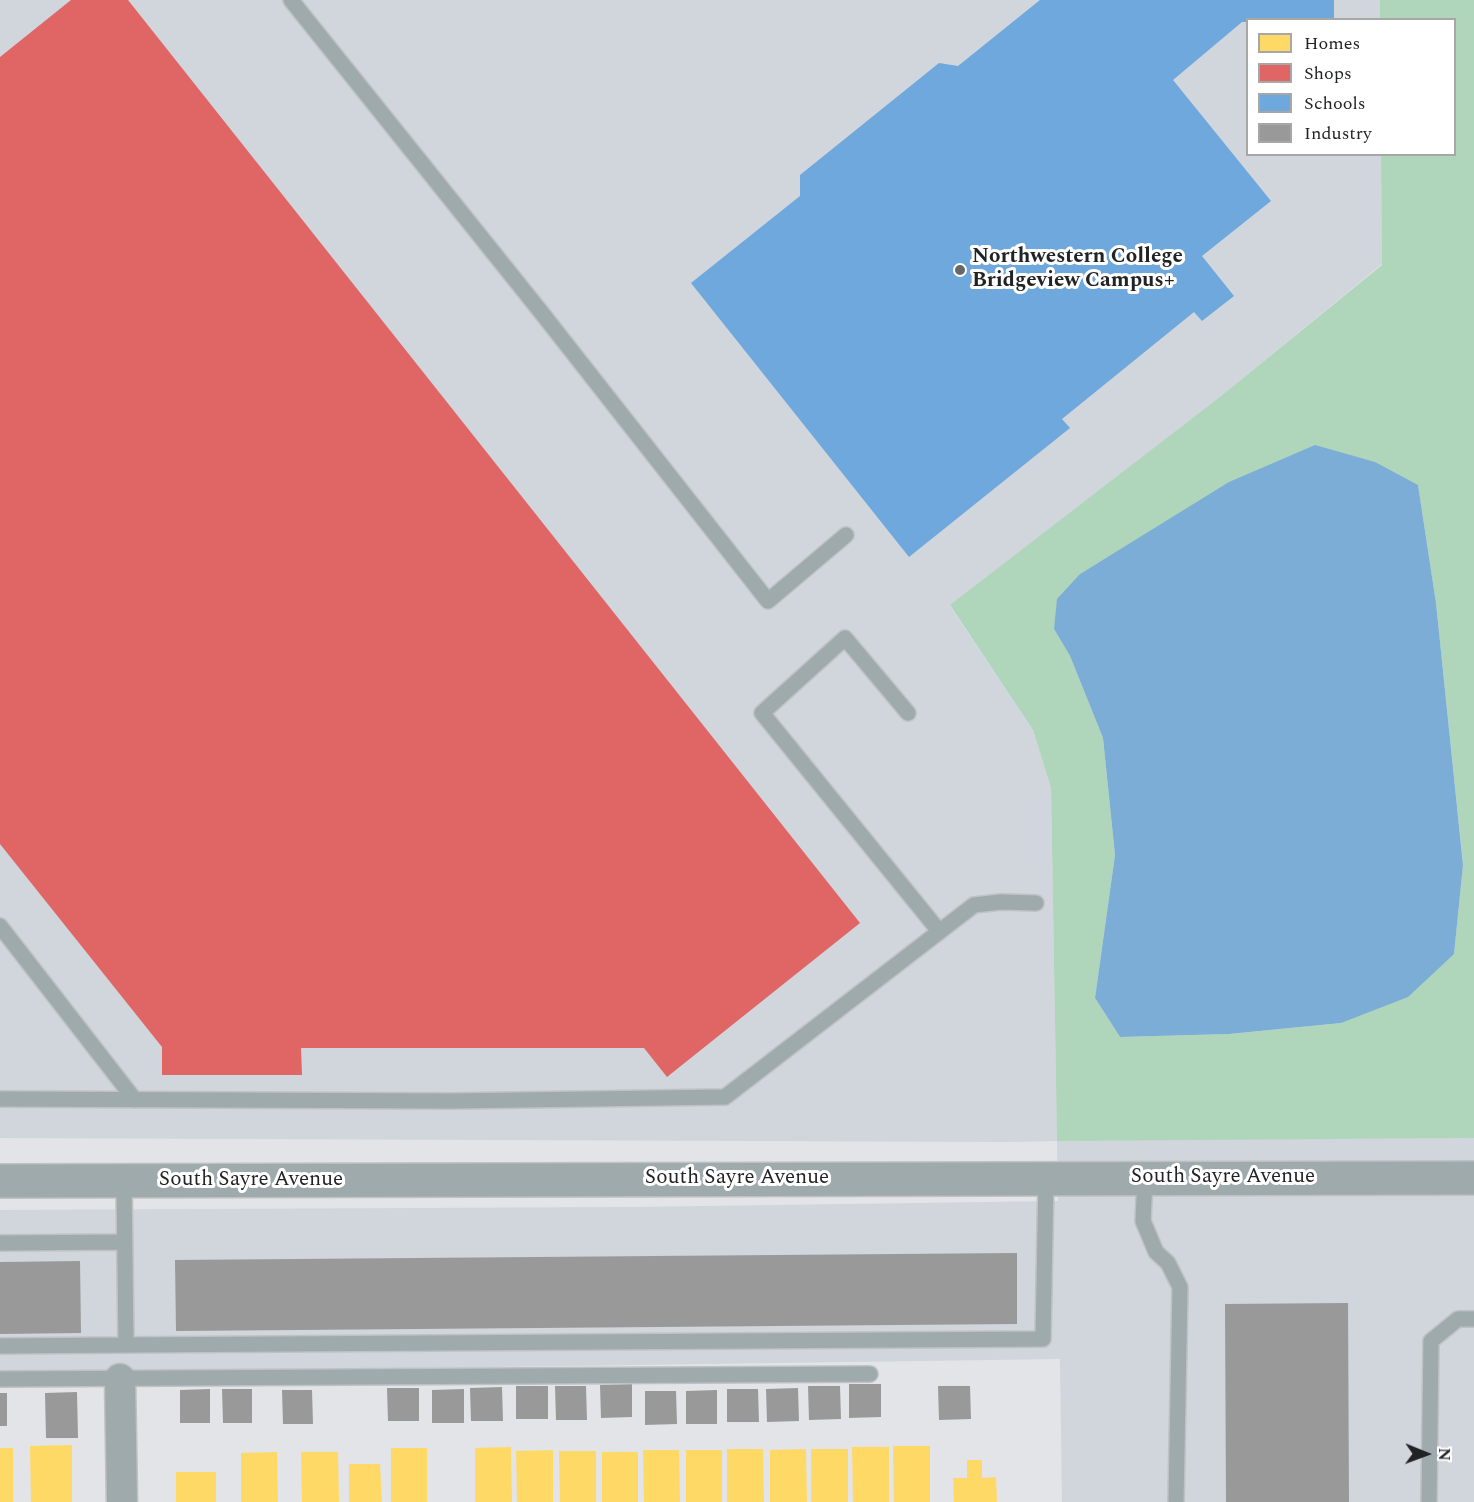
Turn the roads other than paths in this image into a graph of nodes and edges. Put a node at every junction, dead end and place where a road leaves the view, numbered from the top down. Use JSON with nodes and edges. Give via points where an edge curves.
{"nodes":[{"id":1,"x":291,"y":0,"type":"edge"},
{"id":2,"x":846,"y":536,"type":"dead end"},
{"id":3,"x":908,"y":713,"type":"dead end"},
{"id":4,"x":1036,"y":903,"type":"dead end"},
{"id":5,"x":0,"y":926,"type":"edge"},
{"id":6,"x":939,"y":931,"type":"junction"},
{"id":7,"x":0,"y":1099,"type":"edge"},
{"id":8,"x":135,"y":1100,"type":"junction"},
{"id":9,"x":1046,"y":1178,"type":"junction"},
{"id":10,"x":1145,"y":1178,"type":"junction"},
{"id":11,"x":1474,"y":1178,"type":"edge"},
{"id":12,"x":0,"y":1181,"type":"edge"},
{"id":13,"x":124,"y":1181,"type":"junction"},
{"id":14,"x":124,"y":1242,"type":"junction"},
{"id":15,"x":0,"y":1243,"type":"edge"},
{"id":16,"x":1474,"y":1319,"type":"edge"},
{"id":17,"x":126,"y":1345,"type":"junction"},
{"id":18,"x":0,"y":1346,"type":"edge"},
{"id":19,"x":870,"y":1374,"type":"dead end"},
{"id":20,"x":120,"y":1378,"type":"junction"},
{"id":21,"x":0,"y":1379,"type":"edge"},
{"id":22,"x":122,"y":1502,"type":"edge"},
{"id":23,"x":1176,"y":1502,"type":"edge"},
{"id":24,"x":1430,"y":1502,"type":"edge"}],
"edges":[{"from":1,"to":2,"type":"lane","via":[[768,601]]},
{"from":3,"to":6,"type":"lane","via":[[845,638],[762,713]]},
{"from":4,"to":6,"type":"lane","via":[[974,905]]},
{"from":5,"to":8,"type":"lane"},
{"from":6,"to":8,"type":"lane","via":[[725,1097]]},
{"from":7,"to":8,"type":"lane"},
{"from":9,"to":10,"type":"street","name":"South Sayre Avenue"},
{"from":9,"to":13,"type":"street","name":"South Sayre Avenue"},
{"from":9,"to":17,"type":"lane","via":[[1042,1339]]},
{"from":10,"to":11,"type":"street","name":"South Sayre Avenue"},
{"from":10,"to":23,"type":"lane","via":[[1143,1221],[1156,1252],[1168,1263],[1179,1287]]},
{"from":12,"to":13,"type":"street","name":"South Sayre Avenue"},
{"from":13,"to":14,"type":"lane"},
{"from":14,"to":15,"type":"lane"},
{"from":14,"to":17,"type":"lane"},
{"from":16,"to":24,"type":"lane","via":[[1458,1319],[1431,1341]]},
{"from":17,"to":18,"type":"lane"},
{"from":19,"to":20,"type":"lane"},
{"from":20,"to":21,"type":"lane"},
{"from":20,"to":22,"type":"street"}]}
